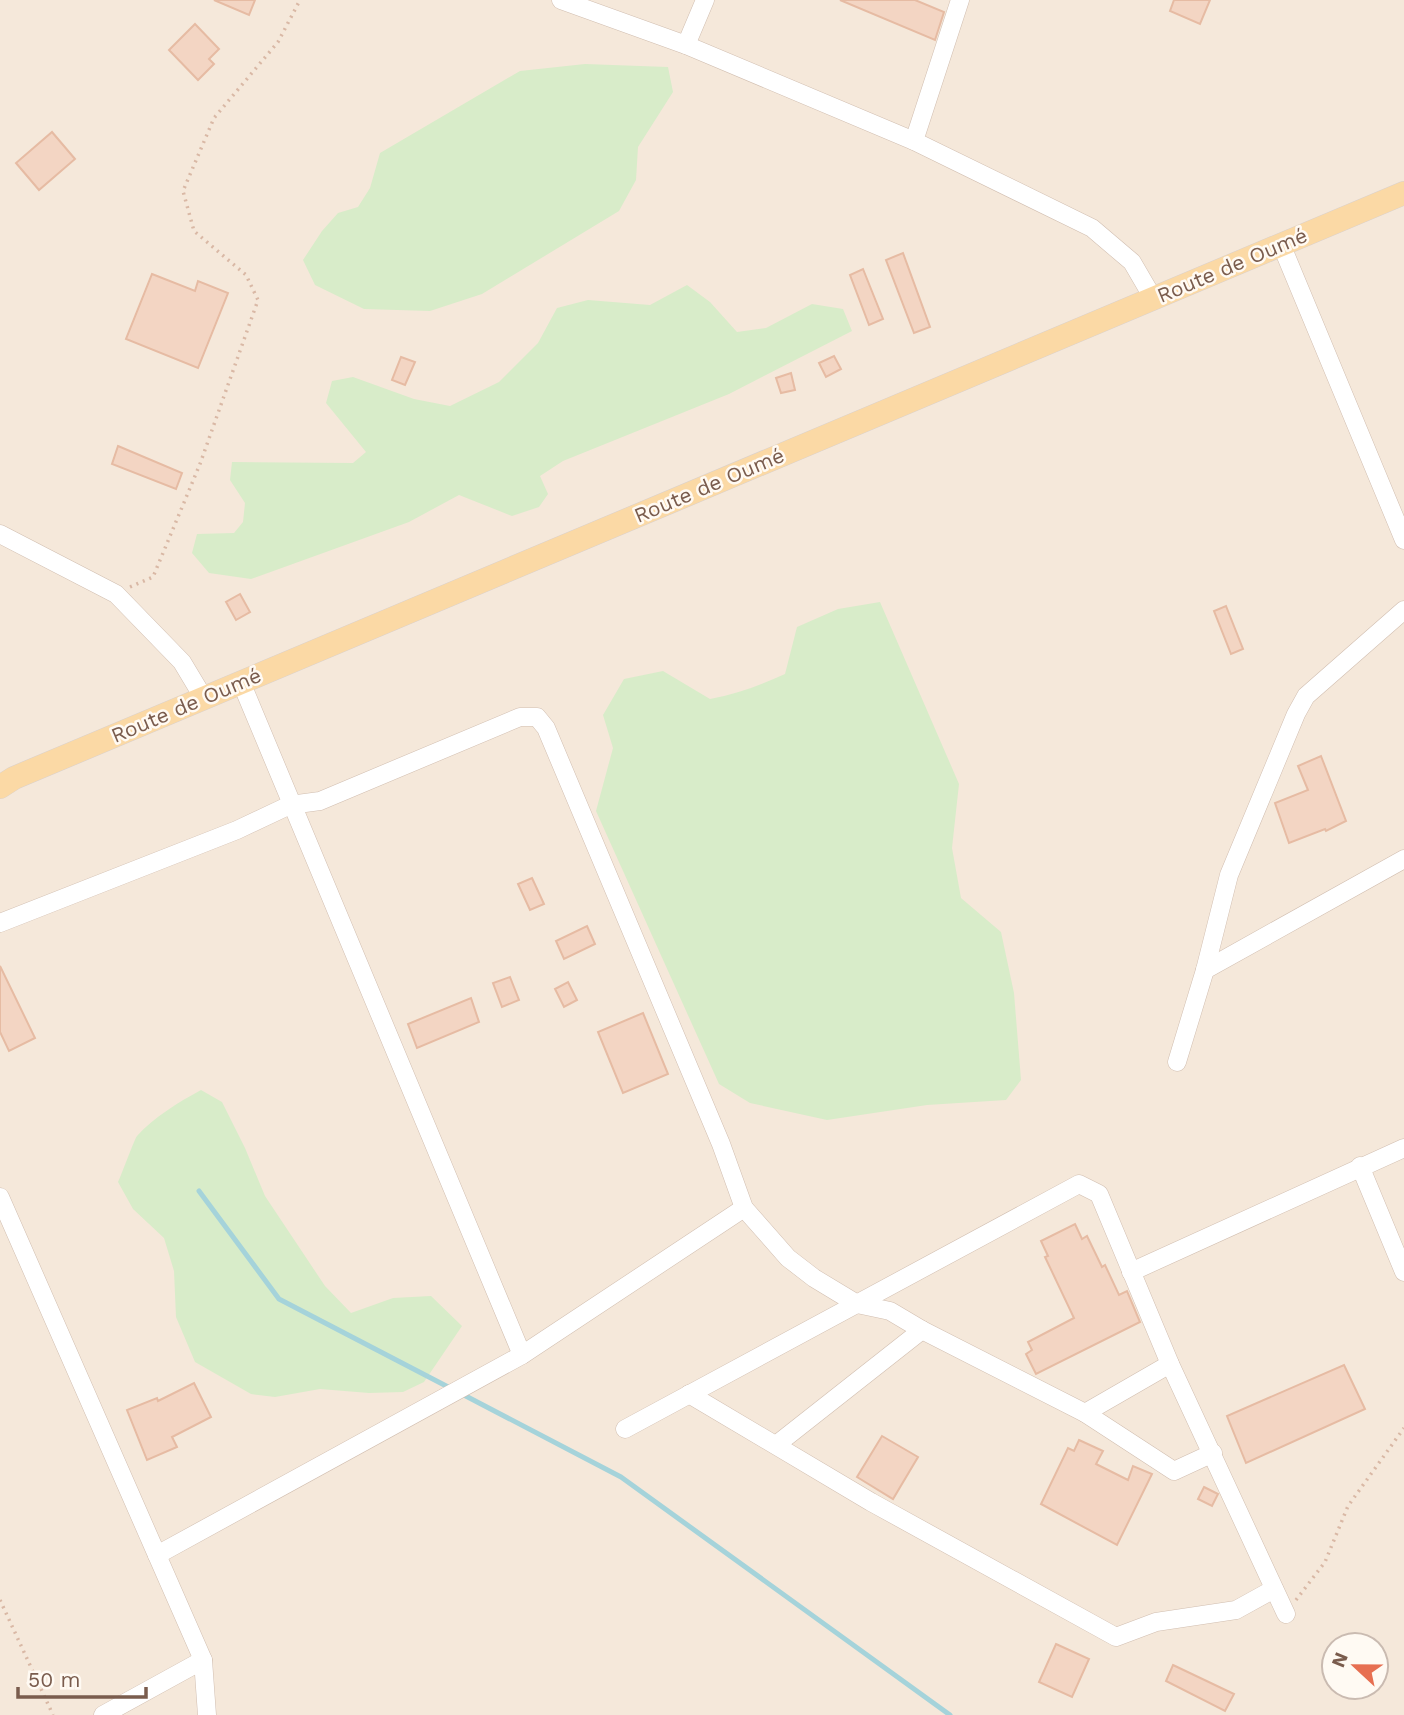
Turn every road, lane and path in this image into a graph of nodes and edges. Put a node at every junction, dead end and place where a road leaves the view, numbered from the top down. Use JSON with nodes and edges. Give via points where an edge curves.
{"nodes":[{"id":1,"x":300,"y":0,"type":"edge"},
{"id":2,"x":561,"y":0,"type":"edge"},
{"id":3,"x":705,"y":0,"type":"edge"},
{"id":4,"x":960,"y":0,"type":"edge"},
{"id":5,"x":686,"y":45,"type":"junction"},
{"id":6,"x":914,"y":141,"type":"junction"},
{"id":7,"x":1404,"y":193,"type":"edge"},
{"id":8,"x":1281,"y":244,"type":"junction"},
{"id":9,"x":1153,"y":298,"type":"junction"},
{"id":10,"x":0,"y":534,"type":"edge"},
{"id":11,"x":1404,"y":540,"type":"edge"},
{"id":12,"x":116,"y":593,"type":"junction"},
{"id":13,"x":1404,"y":610,"type":"edge"},
{"id":14,"x":241,"y":682,"type":"junction"},
{"id":15,"x":203,"y":697,"type":"junction"},
{"id":16,"x":5,"y":782,"type":"edge"},
{"id":17,"x":290,"y":805,"type":"junction"},
{"id":18,"x":1404,"y":859,"type":"edge"},
{"id":19,"x":0,"y":923,"type":"edge"},
{"id":20,"x":1205,"y":970,"type":"junction"},
{"id":21,"x":1177,"y":1062,"type":"dead end"},
{"id":22,"x":1404,"y":1148,"type":"edge"},
{"id":23,"x":1360,"y":1166,"type":"junction"},
{"id":24,"x":0,"y":1197,"type":"edge"},
{"id":25,"x":744,"y":1208,"type":"junction"},
{"id":26,"x":1131,"y":1272,"type":"junction"},
{"id":27,"x":1404,"y":1272,"type":"edge"},
{"id":28,"x":857,"y":1304,"type":"junction"},
{"id":29,"x":922,"y":1330,"type":"junction"},
{"id":30,"x":522,"y":1355,"type":"junction"},
{"id":31,"x":1170,"y":1364,"type":"junction"},
{"id":32,"x":690,"y":1394,"type":"junction"},
{"id":33,"x":1085,"y":1413,"type":"junction"},
{"id":34,"x":1404,"y":1428,"type":"edge"},
{"id":35,"x":625,"y":1429,"type":"dead end"},
{"id":36,"x":776,"y":1445,"type":"junction"},
{"id":37,"x":1213,"y":1453,"type":"junction"},
{"id":38,"x":157,"y":1555,"type":"junction"},
{"id":39,"x":1274,"y":1589,"type":"junction"},
{"id":40,"x":0,"y":1600,"type":"edge"},
{"id":41,"x":1286,"y":1614,"type":"joint"},
{"id":42,"x":203,"y":1660,"type":"junction"},
{"id":43,"x":53,"y":1715,"type":"edge"},
{"id":44,"x":103,"y":1715,"type":"edge"},
{"id":45,"x":207,"y":1715,"type":"edge"}],
"edges":[{"from":1,"to":12,"type":"path","via":[[278,42],[214,118],[183,191],[194,232],[246,275],[258,300],[200,464],[153,578]]},
{"from":2,"to":5,"type":"street"},
{"from":3,"to":5,"type":"street"},
{"from":4,"to":6,"type":"street"},
{"from":5,"to":6,"type":"street"},
{"from":6,"to":9,"type":"street","via":[[1092,228],[1132,262]]},
{"from":7,"to":8,"type":"main road","name":"Route de Oumé"},
{"from":8,"to":9,"type":"main road","name":"Route de Oumé"},
{"from":8,"to":11,"type":"street"},
{"from":9,"to":14,"type":"main road","name":"Route de Oumé"},
{"from":10,"to":12,"type":"street"},
{"from":12,"to":15,"type":"street","via":[[182,662]]},
{"from":13,"to":20,"type":"street","via":[[1306,696],[1296,714],[1229,874]]},
{"from":14,"to":15,"type":"main road","name":"Route de Oumé"},
{"from":14,"to":17,"type":"street"},
{"from":15,"to":16,"type":"main road","name":"Route de Oumé"},
{"from":17,"to":19,"type":"street"},
{"from":17,"to":25,"type":"street","via":[[320,801],[520,717],[537,717],[546,728]]},
{"from":17,"to":30,"type":"street"},
{"from":18,"to":20,"type":"street"},
{"from":20,"to":21,"type":"street"},
{"from":22,"to":23,"type":"street"},
{"from":23,"to":26,"type":"street"},
{"from":23,"to":27,"type":"street"},
{"from":24,"to":38,"type":"street"},
{"from":25,"to":28,"type":"street","via":[[788,1258]]},
{"from":25,"to":30,"type":"street"},
{"from":26,"to":28,"type":"street","via":[[1099,1194],[1079,1184]]},
{"from":26,"to":31,"type":"street"},
{"from":28,"to":29,"type":"street","via":[[890,1311]]},
{"from":28,"to":32,"type":"street"},
{"from":29,"to":33,"type":"street"},
{"from":29,"to":36,"type":"street"},
{"from":30,"to":38,"type":"street"},
{"from":31,"to":33,"type":"street"},
{"from":31,"to":37,"type":"street"},
{"from":32,"to":35,"type":"street"},
{"from":32,"to":36,"type":"street"},
{"from":33,"to":37,"type":"street","via":[[1174,1471]]},
{"from":34,"to":41,"type":"path","via":[[1348,1506],[1325,1562]]},
{"from":36,"to":39,"type":"street","via":[[1116,1637],[1156,1622],[1236,1610]]},
{"from":37,"to":39,"type":"street"},
{"from":38,"to":42,"type":"street"},
{"from":39,"to":41,"type":"street"},
{"from":40,"to":43,"type":"path"},
{"from":42,"to":44,"type":"street"},
{"from":42,"to":45,"type":"street"}]}
